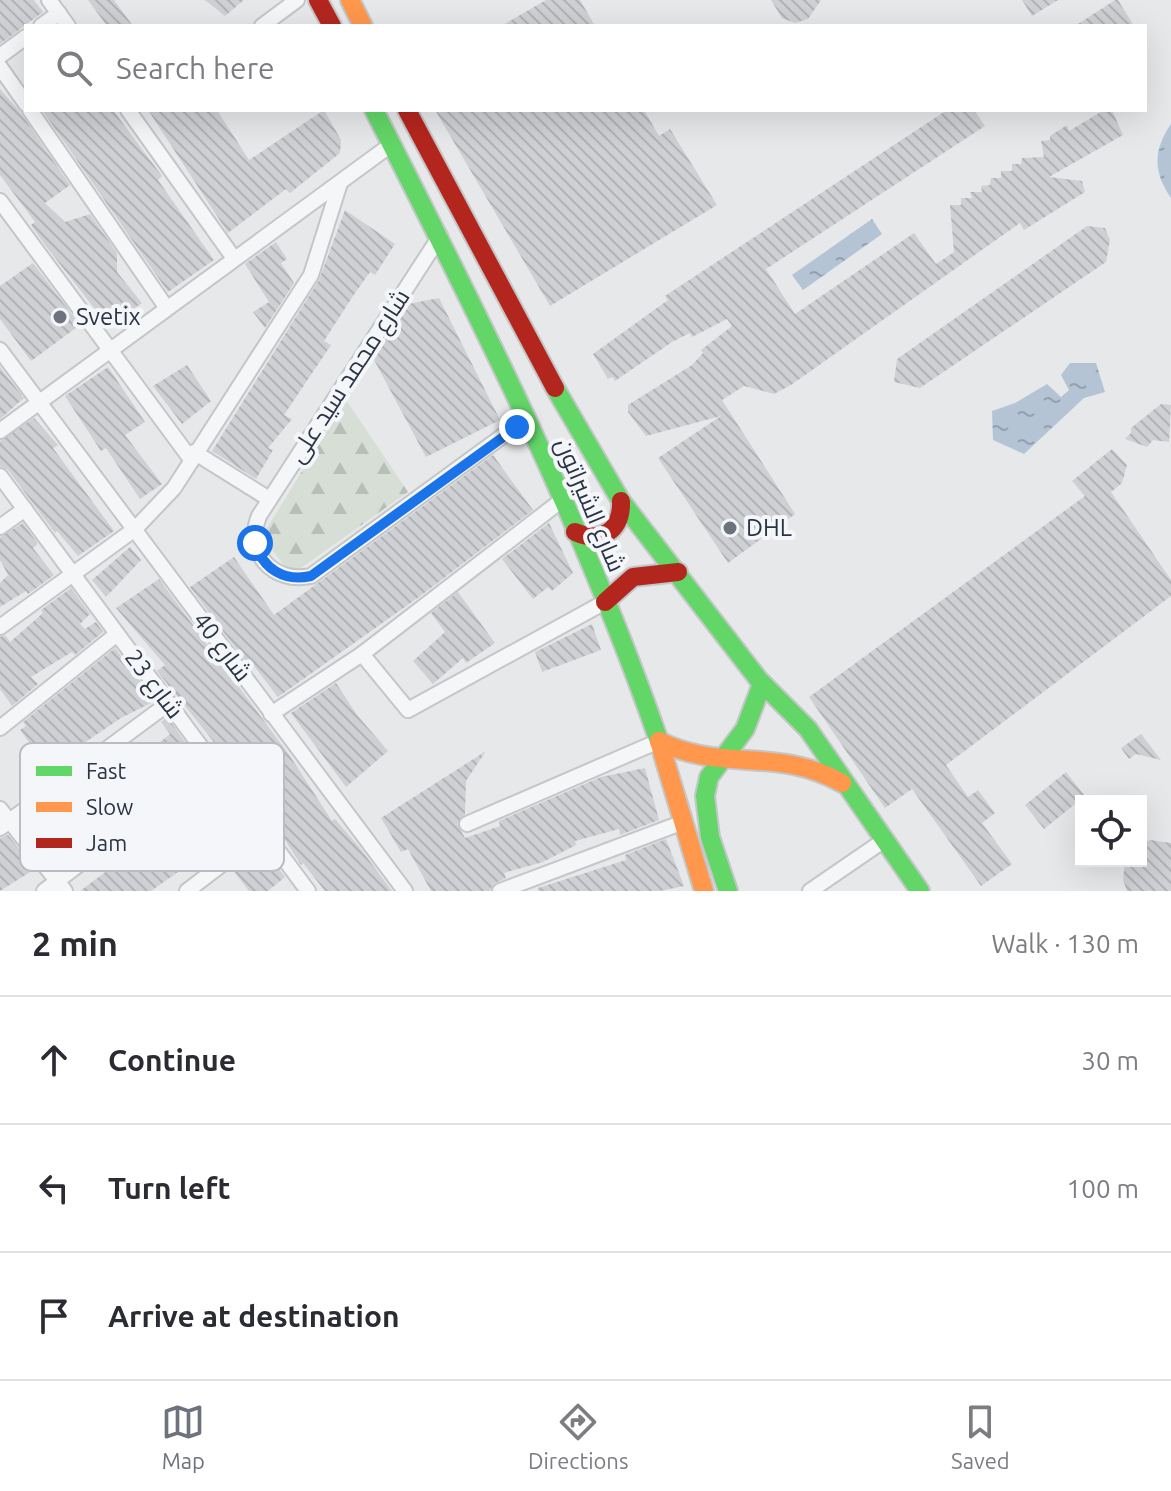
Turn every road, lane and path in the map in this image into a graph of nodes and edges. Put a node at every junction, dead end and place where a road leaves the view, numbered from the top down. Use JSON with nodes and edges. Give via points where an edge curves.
{"nodes":[{"id":1,"x":49,"y":0,"type":"edge"},
{"id":2,"x":297,"y":0,"type":"edge"},
{"id":3,"x":318,"y":0,"type":"edge"},
{"id":4,"x":350,"y":0,"type":"edge"},
{"id":5,"x":59,"y":13,"type":"junction"},
{"id":6,"x":44,"y":24,"type":"edge"},
{"id":7,"x":67,"y":24,"type":"edge"},
{"id":8,"x":265,"y":24,"type":"edge"},
{"id":9,"x":331,"y":24,"type":"edge"},
{"id":10,"x":362,"y":24,"type":"edge"},
{"id":11,"x":24,"y":38,"type":"edge"},
{"id":12,"x":0,"y":56,"type":"edge"},
{"id":13,"x":0,"y":67,"type":"edge"},
{"id":14,"x":24,"y":101,"type":"edge"},
{"id":15,"x":31,"y":112,"type":"edge"},
{"id":16,"x":375,"y":112,"type":"edge"},
{"id":17,"x":408,"y":112,"type":"edge"},
{"id":18,"x":136,"y":113,"type":"edge"},
{"id":19,"x":392,"y":144,"type":"junction"},
{"id":20,"x":340,"y":183,"type":"junction"},
{"id":21,"x":0,"y":201,"type":"edge"},
{"id":22,"x":440,"y":236,"type":"junction"},
{"id":23,"x":233,"y":257,"type":"junction"},
{"id":24,"x":166,"y":307,"type":"junction"},
{"id":25,"x":0,"y":350,"type":"edge"},
{"id":26,"x":109,"y":351,"type":"junction"},
{"id":27,"x":38,"y":403,"type":"junction"},
{"id":28,"x":526,"y":419,"type":"junction"},
{"id":29,"x":0,"y":431,"type":"edge"},
{"id":30,"x":192,"y":455,"type":"junction"},
{"id":31,"x":0,"y":476,"type":"edge"},
{"id":32,"x":269,"y":499,"type":"junction"},
{"id":33,"x":562,"y":500,"type":"junction"},
{"id":34,"x":621,"y":501,"type":"junction"},
{"id":35,"x":25,"y":509,"type":"junction"},
{"id":36,"x":0,"y":527,"type":"edge"},
{"id":37,"x":135,"y":529,"type":"junction"},
{"id":38,"x":575,"y":532,"type":"junction"},
{"id":39,"x":71,"y":572,"type":"junction"},
{"id":40,"x":678,"y":572,"type":"junction"},
{"id":41,"x":605,"y":602,"type":"junction"},
{"id":42,"x":0,"y":627,"type":"edge"},
{"id":43,"x":117,"y":634,"type":"junction"},
{"id":44,"x":362,"y":654,"type":"junction"},
{"id":45,"x":762,"y":684,"type":"junction"},
{"id":46,"x":169,"y":703,"type":"junction"},
{"id":47,"x":271,"y":714,"type":"junction"},
{"id":48,"x":0,"y":728,"type":"edge"},
{"id":49,"x":659,"y":741,"type":"junction"},
{"id":50,"x":112,"y":743,"type":"edge"},
{"id":51,"x":198,"y":743,"type":"edge"},
{"id":52,"x":721,"y":759,"type":"junction"},
{"id":53,"x":849,"y":786,"type":"junction"},
{"id":54,"x":4,"y":819,"type":"edge"},
{"id":55,"x":681,"y":823,"type":"junction"},
{"id":56,"x":467,"y":824,"type":"dead end"},
{"id":57,"x":20,"y":838,"type":"edge"},
{"id":58,"x":883,"y":841,"type":"junction"},
{"id":59,"x":284,"y":859,"type":"edge"},
{"id":60,"x":80,"y":871,"type":"edge"},
{"id":61,"x":213,"y":871,"type":"edge"},
{"id":62,"x":61,"y":886,"type":"edge"},
{"id":63,"x":44,"y":891,"type":"edge"},
{"id":64,"x":187,"y":891,"type":"edge"},
{"id":65,"x":308,"y":891,"type":"edge"},
{"id":66,"x":405,"y":891,"type":"edge"},
{"id":67,"x":500,"y":891,"type":"edge"},
{"id":68,"x":704,"y":891,"type":"edge"},
{"id":69,"x":728,"y":891,"type":"edge"},
{"id":70,"x":810,"y":891,"type":"edge"},
{"id":71,"x":920,"y":891,"type":"edge"}],
"edges":[{"from":1,"to":5,"type":"street"},
{"from":2,"to":8,"type":"street"},
{"from":3,"to":9,"type":"street"},
{"from":4,"to":10,"type":"street"},
{"from":5,"to":6,"type":"street"},
{"from":5,"to":7,"type":"street"},
{"from":11,"to":12,"type":"street"},
{"from":13,"to":14,"type":"street"},
{"from":15,"to":24,"type":"street"},
{"from":16,"to":19,"type":"street","name":"شارع الشيراتون"},
{"from":17,"to":34,"type":"street","name":"شارع الشيراتون","via":[[584,443]]},
{"from":18,"to":23,"type":"street"},
{"from":19,"to":20,"type":"street"},
{"from":19,"to":22,"type":"street","name":"شارع الشيراتون"},
{"from":20,"to":23,"type":"street"},
{"from":20,"to":30,"type":"street","via":[[311,275]]},
{"from":21,"to":26,"type":"street"},
{"from":22,"to":28,"type":"street","name":"شارع الشيراتون"},
{"from":22,"to":32,"type":"street","name":"شارع محمد سيد على"},
{"from":23,"to":24,"type":"street"},
{"from":24,"to":26,"type":"street"},
{"from":25,"to":27,"type":"street","name":"شارع 40"},
{"from":26,"to":27,"type":"street"},
{"from":26,"to":30,"type":"street"},
{"from":27,"to":29,"type":"street"},
{"from":27,"to":37,"type":"street","name":"شارع 40"},
{"from":28,"to":32,"type":"street","name":"شارع محمد سيد على","via":[[311,576],[283,576],[262,560],[254,534]]},
{"from":28,"to":33,"type":"street","name":"شارع الشيراتون"},
{"from":30,"to":32,"type":"street"},
{"from":30,"to":37,"type":"street","via":[[174,488]]},
{"from":31,"to":35,"type":"street","name":"شارع 23"},
{"from":33,"to":38,"type":"street","name":"شارع الشيراتون"},
{"from":33,"to":44,"type":"street"},
{"from":34,"to":38,"type":"street","via":[[621,520],[609,534],[592,539]]},
{"from":34,"to":40,"type":"street","name":"شارع الشيراتون"},
{"from":35,"to":36,"type":"street"},
{"from":35,"to":39,"type":"street","name":"شارع 23"},
{"from":37,"to":39,"type":"street"},
{"from":37,"to":47,"type":"street","name":"شارع 40"},
{"from":38,"to":41,"type":"street","name":"شارع الشيراتون"},
{"from":39,"to":42,"type":"street"},
{"from":39,"to":43,"type":"street","name":"شارع 23"},
{"from":40,"to":41,"type":"street","via":[[633,577]]},
{"from":40,"to":45,"type":"street","name":"شارع الشيراتون"},
{"from":41,"to":44,"type":"street","via":[[408,710]]},
{"from":41,"to":49,"type":"street","name":"شارع الشيراتون"},
{"from":43,"to":46,"type":"street","name":"شارع 23"},
{"from":43,"to":48,"type":"street"},
{"from":44,"to":47,"type":"street"},
{"from":45,"to":52,"type":"street","via":[[745,729]]},
{"from":45,"to":53,"type":"street","name":"شارع الشيراتون","via":[[808,729]]},
{"from":46,"to":50,"type":"street"},
{"from":46,"to":51,"type":"street","name":"شارع 23"},
{"from":47,"to":66,"type":"street","name":"شارع 40"},
{"from":49,"to":52,"type":"street","via":[[686,755]]},
{"from":49,"to":55,"type":"street","name":"شارع الشيراتون"},
{"from":49,"to":56,"type":"street"},
{"from":52,"to":53,"type":"street","via":[[798,763]]},
{"from":52,"to":69,"type":"street","via":[[705,796],[710,837]]},
{"from":53,"to":58,"type":"street","name":"شارع الشيراتون"},
{"from":54,"to":57,"type":"street"},
{"from":55,"to":67,"type":"street"},
{"from":55,"to":68,"type":"street","name":"شارع الشيراتون"},
{"from":58,"to":70,"type":"street"},
{"from":58,"to":71,"type":"street","name":"شارع الشيراتون"},
{"from":59,"to":65,"type":"street","name":"شارع 23"},
{"from":60,"to":62,"type":"street"},
{"from":61,"to":64,"type":"street"},
{"from":62,"to":63,"type":"street"}]}
